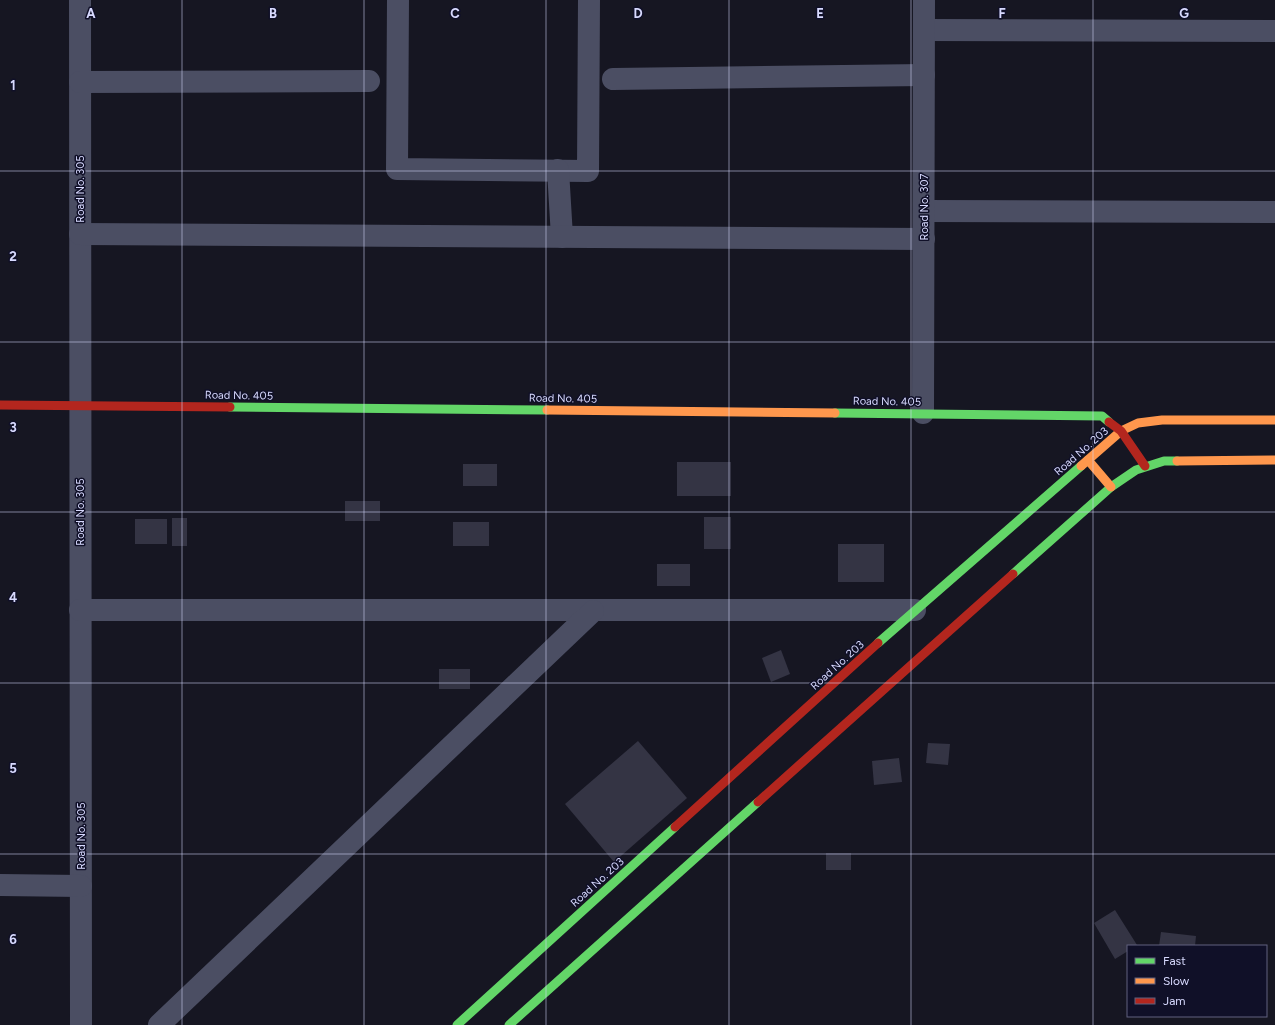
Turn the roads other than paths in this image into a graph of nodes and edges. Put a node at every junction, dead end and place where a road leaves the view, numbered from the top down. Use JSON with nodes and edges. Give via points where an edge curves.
{"nodes":[{"id":1,"x":80,"y":0,"type":"edge"},
{"id":2,"x":398,"y":0,"type":"edge"},
{"id":3,"x":589,"y":0,"type":"edge"},
{"id":4,"x":924,"y":0,"type":"edge"},
{"id":5,"x":924,"y":30,"type":"junction"},
{"id":6,"x":1275,"y":31,"type":"edge"},
{"id":7,"x":924,"y":75,"type":"junction"},
{"id":8,"x":613,"y":79,"type":"dead end"},
{"id":9,"x":369,"y":81,"type":"dead end"},
{"id":10,"x":80,"y":82,"type":"junction"},
{"id":11,"x":558,"y":170,"type":"junction"},
{"id":12,"x":924,"y":211,"type":"junction"},
{"id":13,"x":1275,"y":212,"type":"edge"},
{"id":14,"x":80,"y":234,"type":"junction"},
{"id":15,"x":562,"y":237,"type":"junction"},
{"id":16,"x":924,"y":239,"type":"junction"},
{"id":17,"x":0,"y":405,"type":"edge"},
{"id":18,"x":80,"y":406,"type":"junction"},
{"id":19,"x":923,"y":413,"type":"junction"},
{"id":20,"x":1275,"y":420,"type":"edge"},
{"id":21,"x":1122,"y":431,"type":"junction"},
{"id":22,"x":1088,"y":460,"type":"junction"},
{"id":23,"x":1275,"y":460,"type":"edge"},
{"id":24,"x":1145,"y":466,"type":"junction"},
{"id":25,"x":1111,"y":487,"type":"junction"},
{"id":26,"x":80,"y":610,"type":"junction"},
{"id":27,"x":915,"y":610,"type":"junction"},
{"id":28,"x":593,"y":611,"type":"junction"},
{"id":29,"x":0,"y":885,"type":"edge"},
{"id":30,"x":81,"y":886,"type":"junction"},
{"id":31,"x":81,"y":1025,"type":"edge"},
{"id":32,"x":159,"y":1025,"type":"edge"},
{"id":33,"x":458,"y":1025,"type":"edge"},
{"id":34,"x":509,"y":1025,"type":"edge"}],
"edges":[{"from":1,"to":10,"type":"street","name":"Road No. 305"},
{"from":2,"to":11,"type":"street","via":[[397,169]]},
{"from":3,"to":11,"type":"street","via":[[588,171]]},
{"from":4,"to":5,"type":"street","name":"Road No. 307"},
{"from":5,"to":6,"type":"street"},
{"from":5,"to":7,"type":"street","name":"Road No. 307"},
{"from":7,"to":8,"type":"street"},
{"from":7,"to":12,"type":"street","name":"Road No. 307"},
{"from":9,"to":10,"type":"street"},
{"from":10,"to":14,"type":"street","name":"Road No. 305"},
{"from":11,"to":15,"type":"street"},
{"from":12,"to":13,"type":"street"},
{"from":12,"to":16,"type":"street","name":"Road No. 307"},
{"from":14,"to":15,"type":"street"},
{"from":14,"to":18,"type":"street","name":"Road No. 305"},
{"from":15,"to":16,"type":"street"},
{"from":16,"to":19,"type":"street","name":"Road No. 307"},
{"from":17,"to":18,"type":"street","name":"Road No. 405"},
{"from":18,"to":19,"type":"street","name":"Road No. 405"},
{"from":18,"to":26,"type":"street","name":"Road No. 305"},
{"from":19,"to":21,"type":"street","name":"Road No. 405","via":[[1102,416]]},
{"from":20,"to":21,"type":"street","name":"Road No. 203","via":[[1162,420],[1138,423]]},
{"from":21,"to":22,"type":"street","name":"Road No. 203"},
{"from":21,"to":24,"type":"street","name":"Road No. 405"},
{"from":22,"to":25,"type":"street"},
{"from":22,"to":27,"type":"street","name":"Road No. 203"},
{"from":23,"to":24,"type":"street","via":[[1164,461]]},
{"from":24,"to":25,"type":"street"},
{"from":25,"to":34,"type":"street"},
{"from":26,"to":28,"type":"street"},
{"from":26,"to":30,"type":"street","name":"Road No. 305"},
{"from":27,"to":28,"type":"street"},
{"from":27,"to":33,"type":"street","name":"Road No. 203"},
{"from":28,"to":32,"type":"street"},
{"from":29,"to":30,"type":"street"},
{"from":30,"to":31,"type":"street","name":"Road No. 305"}]}
